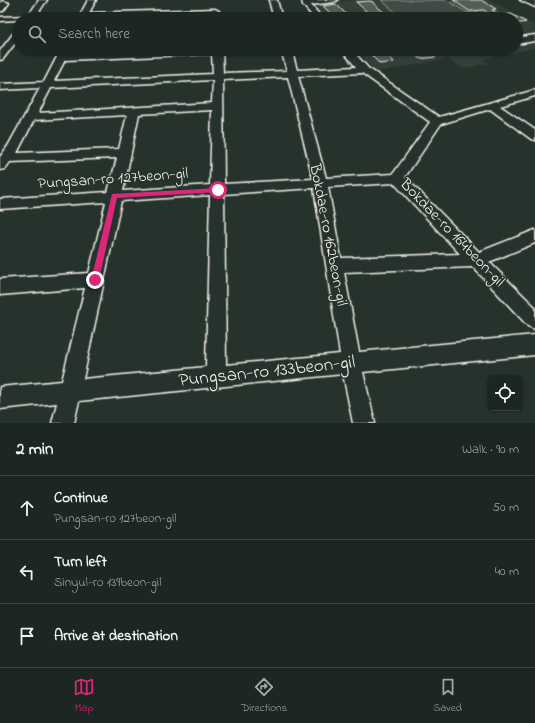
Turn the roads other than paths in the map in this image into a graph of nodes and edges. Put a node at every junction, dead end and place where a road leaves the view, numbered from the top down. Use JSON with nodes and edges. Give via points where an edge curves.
{"nodes":[{"id":1,"x":43,"y":0,"type":"edge"},
{"id":2,"x":92,"y":0,"type":"edge"},
{"id":3,"x":215,"y":0,"type":"edge"},
{"id":4,"x":273,"y":0,"type":"edge"},
{"id":5,"x":334,"y":0,"type":"edge"},
{"id":6,"x":526,"y":0,"type":"edge"},
{"id":7,"x":307,"y":1,"type":"edge"},
{"id":8,"x":535,"y":4,"type":"edge"},
{"id":9,"x":34,"y":12,"type":"edge"},
{"id":10,"x":86,"y":12,"type":"edge"},
{"id":11,"x":215,"y":12,"type":"edge"},
{"id":12,"x":276,"y":12,"type":"edge"},
{"id":13,"x":313,"y":12,"type":"edge"},
{"id":14,"x":0,"y":19,"type":"edge"},
{"id":15,"x":12,"y":19,"type":"edge"},
{"id":16,"x":535,"y":38,"type":"edge"},
{"id":17,"x":523,"y":40,"type":"edge"},
{"id":18,"x":12,"y":42,"type":"edge"},
{"id":19,"x":63,"y":56,"type":"edge"},
{"id":20,"x":217,"y":56,"type":"edge"},
{"id":21,"x":288,"y":56,"type":"edge"},
{"id":22,"x":352,"y":56,"type":"edge"},
{"id":23,"x":0,"y":57,"type":"edge"},
{"id":24,"x":364,"y":70,"type":"junction"},
{"id":25,"x":292,"y":74,"type":"junction"},
{"id":26,"x":218,"y":77,"type":"junction"},
{"id":27,"x":49,"y":84,"type":"junction"},
{"id":28,"x":0,"y":87,"type":"edge"},
{"id":29,"x":535,"y":93,"type":"edge"},
{"id":30,"x":491,"y":105,"type":"junction"},
{"id":31,"x":218,"y":106,"type":"junction"},
{"id":32,"x":134,"y":110,"type":"junction"},
{"id":33,"x":30,"y":117,"type":"junction"},
{"id":34,"x":438,"y":121,"type":"junction"},
{"id":35,"x":535,"y":136,"type":"edge"},
{"id":36,"x":125,"y":153,"type":"junction"},
{"id":37,"x":3,"y":162,"type":"edge"},
{"id":38,"x":397,"y":178,"type":"junction"},
{"id":39,"x":320,"y":182,"type":"junction"},
{"id":40,"x":218,"y":190,"type":"junction"},
{"id":41,"x":114,"y":196,"type":"junction"},
{"id":42,"x":0,"y":204,"type":"edge"},
{"id":43,"x":535,"y":236,"type":"edge"},
{"id":44,"x":476,"y":260,"type":"junction"},
{"id":45,"x":334,"y":265,"type":"junction"},
{"id":46,"x":95,"y":280,"type":"junction"},
{"id":47,"x":0,"y":287,"type":"edge"},
{"id":48,"x":535,"y":320,"type":"edge"},
{"id":49,"x":535,"y":345,"type":"edge"},
{"id":50,"x":352,"y":364,"type":"junction"},
{"id":51,"x":216,"y":376,"type":"junction"},
{"id":52,"x":71,"y":390,"type":"junction"},
{"id":53,"x":0,"y":398,"type":"edge"},
{"id":54,"x":63,"y":423,"type":"edge"},
{"id":55,"x":364,"y":423,"type":"edge"}],
"edges":[{"from":1,"to":9,"type":"street"},
{"from":2,"to":10,"type":"street"},
{"from":3,"to":11,"type":"street"},
{"from":4,"to":12,"type":"street"},
{"from":5,"to":7,"type":"street"},
{"from":6,"to":8,"type":"main road"},
{"from":7,"to":13,"type":"street"},
{"from":14,"to":15,"type":"street"},
{"from":16,"to":17,"type":"street"},
{"from":18,"to":23,"type":"street"},
{"from":19,"to":27,"type":"street"},
{"from":20,"to":26,"type":"street"},
{"from":21,"to":25,"type":"street","name":"Bokdae-ro 162beon-gil"},
{"from":22,"to":24,"type":"street"},
{"from":24,"to":25,"type":"street"},
{"from":24,"to":34,"type":"street"},
{"from":25,"to":26,"type":"street"},
{"from":25,"to":39,"type":"street","name":"Bokdae-ro 162beon-gil"},
{"from":26,"to":27,"type":"street"},
{"from":26,"to":31,"type":"street"},
{"from":27,"to":28,"type":"street"},
{"from":27,"to":33,"type":"street"},
{"from":29,"to":30,"type":"street"},
{"from":30,"to":34,"type":"street"},
{"from":30,"to":35,"type":"street"},
{"from":31,"to":32,"type":"street"},
{"from":31,"to":40,"type":"street"},
{"from":32,"to":33,"type":"street"},
{"from":32,"to":36,"type":"street"},
{"from":33,"to":37,"type":"street","via":[[14,148]]},
{"from":34,"to":38,"type":"street","name":"Bokdae-ro 164beon-gil"},
{"from":36,"to":37,"type":"street"},
{"from":36,"to":41,"type":"street"},
{"from":38,"to":39,"type":"street","name":"Pungsan-ro 127beon-gil"},
{"from":38,"to":44,"type":"street","name":"Bokdae-ro 164beon-gil"},
{"from":39,"to":40,"type":"street","name":"Pungsan-ro 127beon-gil"},
{"from":39,"to":45,"type":"street","name":"Bokdae-ro 162beon-gil"},
{"from":40,"to":41,"type":"street","name":"Pungsan-ro 127beon-gil"},
{"from":40,"to":51,"type":"street"},
{"from":41,"to":42,"type":"street","name":"Pungsan-ro 127beon-gil"},
{"from":41,"to":46,"type":"street"},
{"from":43,"to":44,"type":"street"},
{"from":44,"to":45,"type":"street"},
{"from":44,"to":48,"type":"street","name":"Bokdae-ro 164beon-gil"},
{"from":45,"to":50,"type":"street","name":"Bokdae-ro 162beon-gil"},
{"from":46,"to":47,"type":"street"},
{"from":46,"to":52,"type":"street"},
{"from":49,"to":50,"type":"street","name":"Pungsan-ro 133beon-gil"},
{"from":50,"to":51,"type":"street","name":"Pungsan-ro 133beon-gil"},
{"from":50,"to":55,"type":"street","name":"Bokdae-ro 162beon-gil"},
{"from":51,"to":52,"type":"street","name":"Pungsan-ro 133beon-gil"},
{"from":52,"to":53,"type":"street","name":"Pungsan-ro 133beon-gil"},
{"from":52,"to":54,"type":"street"}]}
